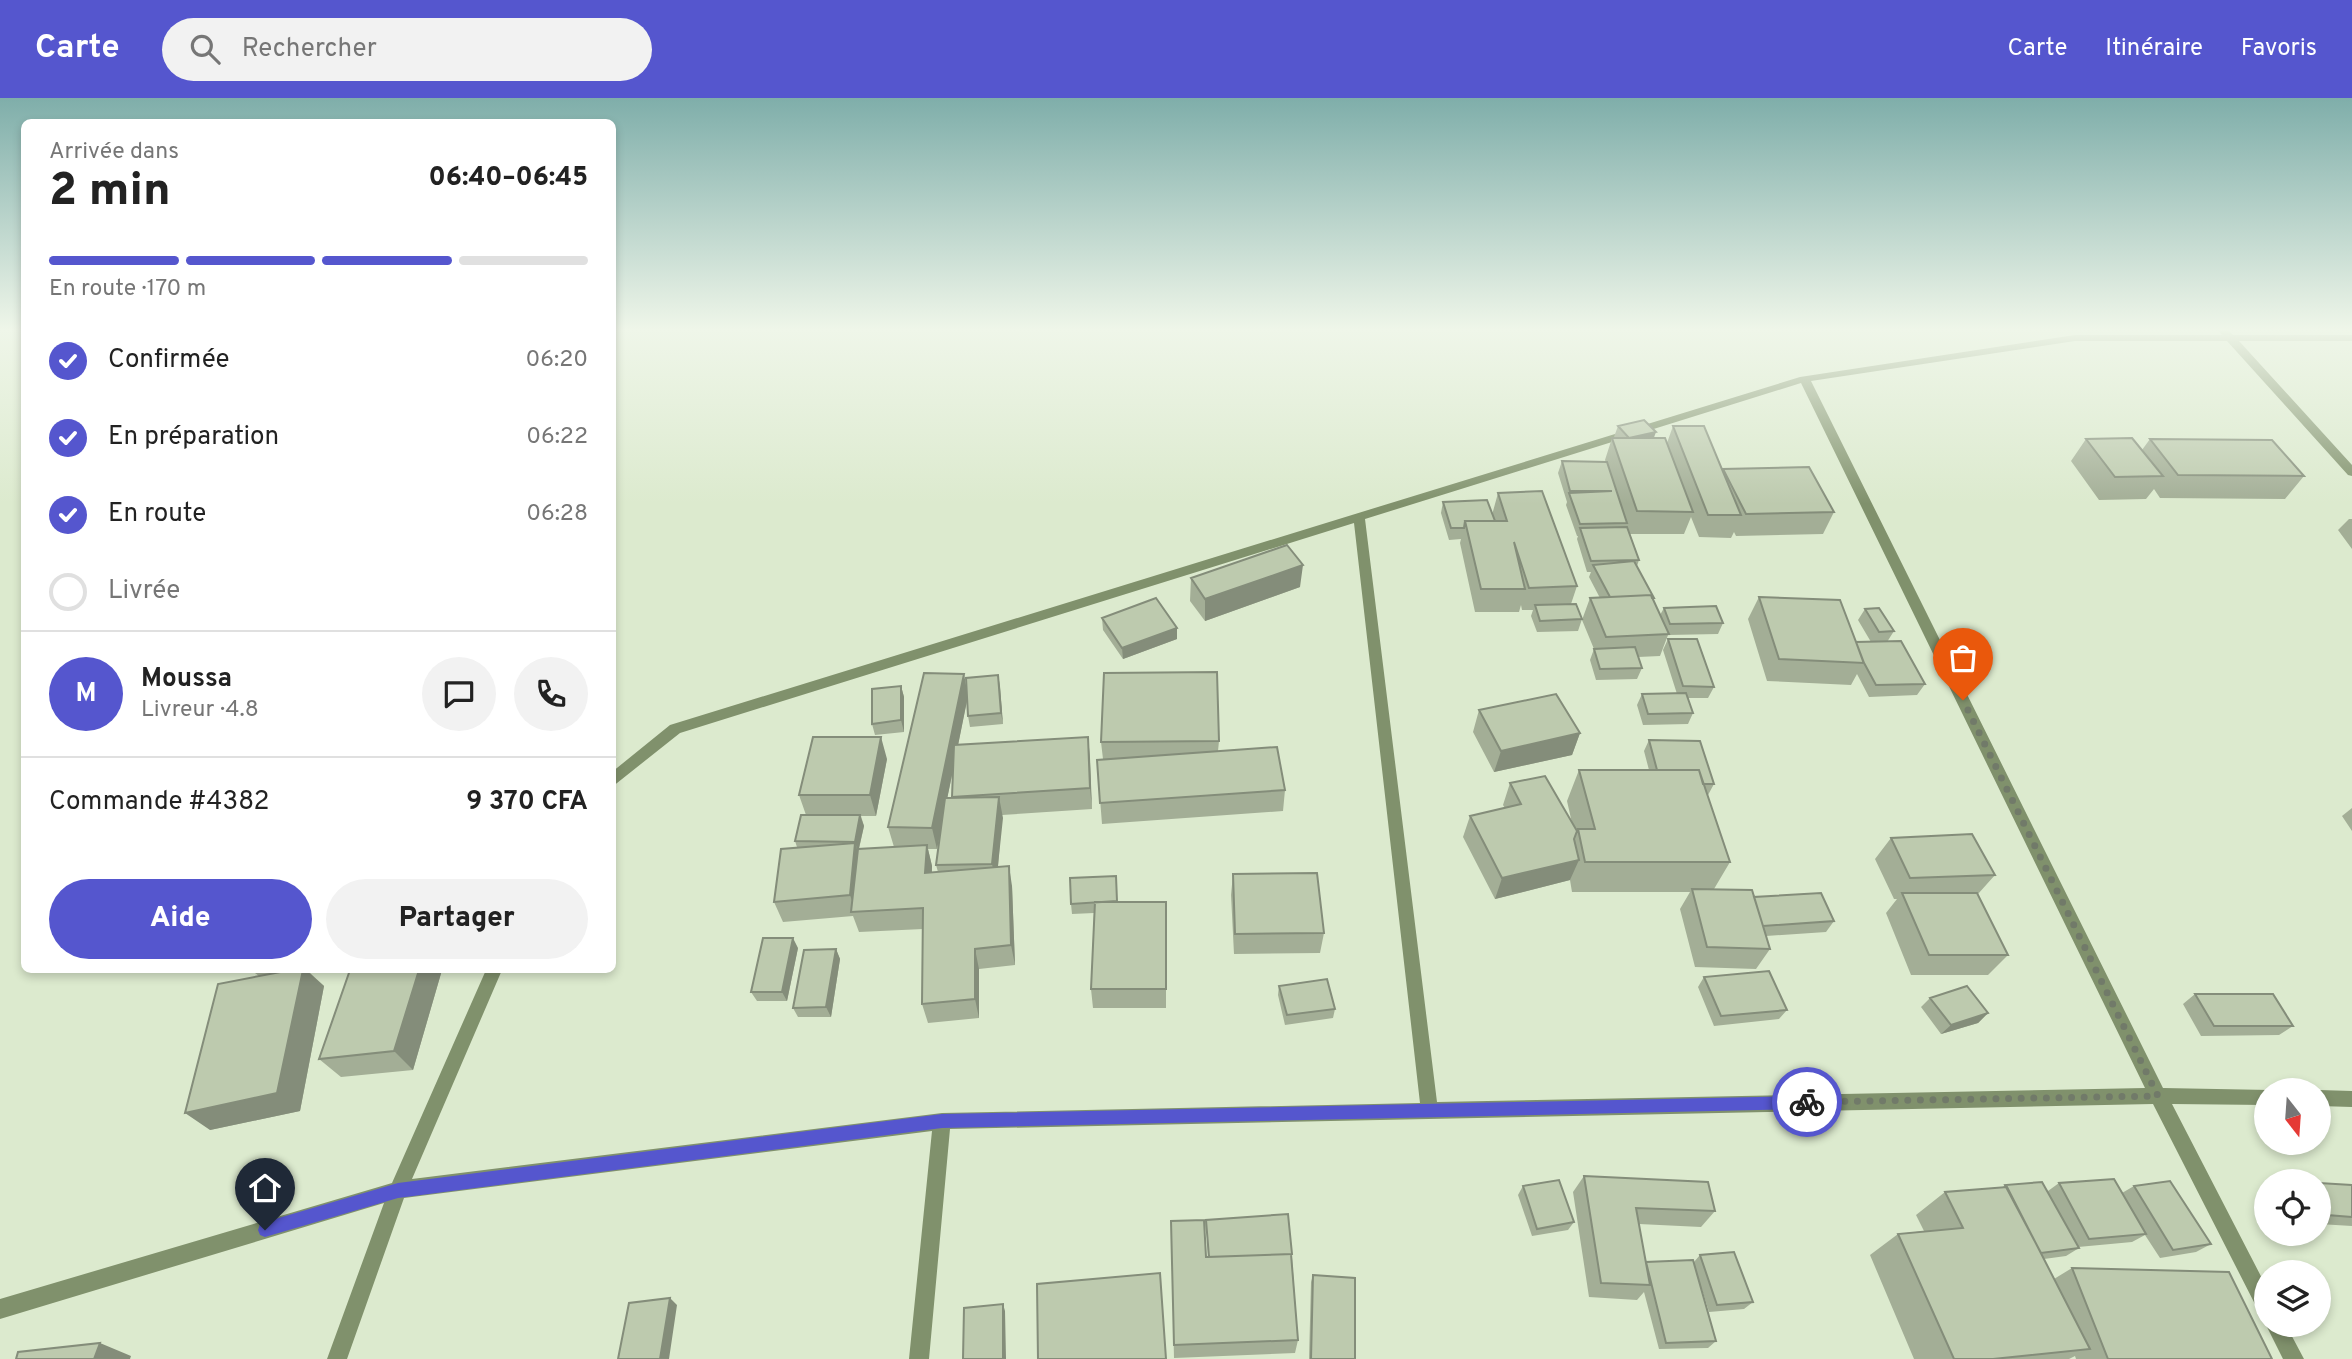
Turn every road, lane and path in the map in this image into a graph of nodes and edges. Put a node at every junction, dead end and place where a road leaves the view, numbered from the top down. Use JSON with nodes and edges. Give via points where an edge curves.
{"nodes":[{"id":1,"x":1779,"y":387,"type":"edge"},
{"id":2,"x":1808,"y":387,"type":"edge"},
{"id":3,"x":2275,"y":387,"type":"edge"},
{"id":4,"x":2352,"y":471,"type":"edge"},
{"id":5,"x":1359,"y":517,"type":"junction"},
{"id":6,"x":616,"y":778,"type":"edge"},
{"id":7,"x":493,"y":973,"type":"edge"},
{"id":8,"x":2158,"y":1096,"type":"junction"},
{"id":9,"x":2254,"y":1097,"type":"edge"},
{"id":10,"x":2331,"y":1098,"type":"edge"},
{"id":11,"x":2352,"y":1098,"type":"edge"},
{"id":12,"x":1429,"y":1109,"type":"junction"},
{"id":13,"x":942,"y":1121,"type":"junction"},
{"id":14,"x":398,"y":1190,"type":"junction"},
{"id":15,"x":2254,"y":1282,"type":"edge"},
{"id":16,"x":0,"y":1308,"type":"edge"},
{"id":17,"x":2282,"y":1337,"type":"edge"},
{"id":18,"x":337,"y":1359,"type":"edge"},
{"id":19,"x":919,"y":1359,"type":"edge"},
{"id":20,"x":2294,"y":1359,"type":"edge"}],
"edges":[{"from":1,"to":5,"type":"street"},
{"from":2,"to":8,"type":"street"},
{"from":3,"to":4,"type":"street"},
{"from":5,"to":6,"type":"street","via":[[674,729]]},
{"from":5,"to":12,"type":"street"},
{"from":7,"to":14,"type":"street"},
{"from":8,"to":9,"type":"street"},
{"from":8,"to":12,"type":"street"},
{"from":8,"to":15,"type":"street"},
{"from":10,"to":11,"type":"street"},
{"from":12,"to":13,"type":"street"},
{"from":13,"to":14,"type":"street"},
{"from":13,"to":19,"type":"street"},
{"from":14,"to":16,"type":"street"},
{"from":14,"to":18,"type":"street"},
{"from":17,"to":20,"type":"street"}]}
